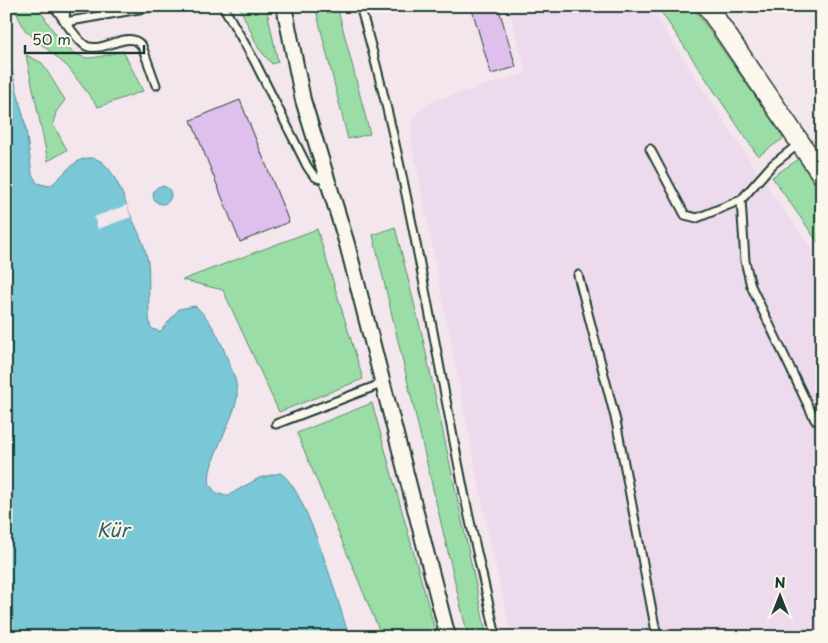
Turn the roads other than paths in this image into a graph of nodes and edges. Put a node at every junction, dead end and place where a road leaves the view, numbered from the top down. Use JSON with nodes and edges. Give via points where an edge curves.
{"nodes":[{"id":1,"x":54,"y":6,"type":"edge"},
{"id":2,"x":66,"y":6,"type":"edge"},
{"id":3,"x":156,"y":6,"type":"edge"},
{"id":4,"x":223,"y":6,"type":"edge"},
{"id":5,"x":284,"y":6,"type":"edge"},
{"id":6,"x":360,"y":6,"type":"edge"},
{"id":7,"x":707,"y":6,"type":"edge"},
{"id":8,"x":65,"y":22,"type":"junction"},
{"id":9,"x":156,"y":84,"type":"dead end"},
{"id":10,"x":800,"y":142,"type":"junction"},
{"id":11,"x":650,"y":149,"type":"dead end"},
{"id":12,"x":822,"y":175,"type":"edge"},
{"id":13,"x":326,"y":179,"type":"junction"},
{"id":14,"x":741,"y":200,"type":"junction"},
{"id":15,"x":578,"y":275,"type":"dead end"},
{"id":16,"x":381,"y":384,"type":"junction"},
{"id":17,"x":815,"y":420,"type":"dead end"},
{"id":18,"x":276,"y":424,"type":"dead end"},
{"id":19,"x":448,"y":637,"type":"edge"},
{"id":20,"x":496,"y":637,"type":"edge"},
{"id":21,"x":657,"y":637,"type":"edge"}],
"edges":[{"from":1,"to":8,"type":"lane"},
{"from":2,"to":8,"type":"lane"},
{"from":3,"to":8,"type":"lane"},
{"from":4,"to":13,"type":"lane","via":[[307,166],[314,177]]},
{"from":5,"to":13,"type":"street","via":[[303,100]]},
{"from":6,"to":20,"type":"lane","via":[[408,198],[468,511]]},
{"from":7,"to":10,"type":"street"},
{"from":8,"to":9,"type":"lane","via":[[82,42],[94,48],[131,38],[138,40]]},
{"from":10,"to":12,"type":"street"},
{"from":10,"to":14,"type":"lane","via":[[772,164]]},
{"from":11,"to":14,"type":"lane","via":[[685,215],[697,218]]},
{"from":13,"to":16,"type":"street","via":[[347,244]]},
{"from":14,"to":17,"type":"lane","via":[[745,261],[751,286]]},
{"from":15,"to":21,"type":"lane","via":[[616,421]]},
{"from":16,"to":18,"type":"lane"},
{"from":16,"to":19,"type":"street"}]}
